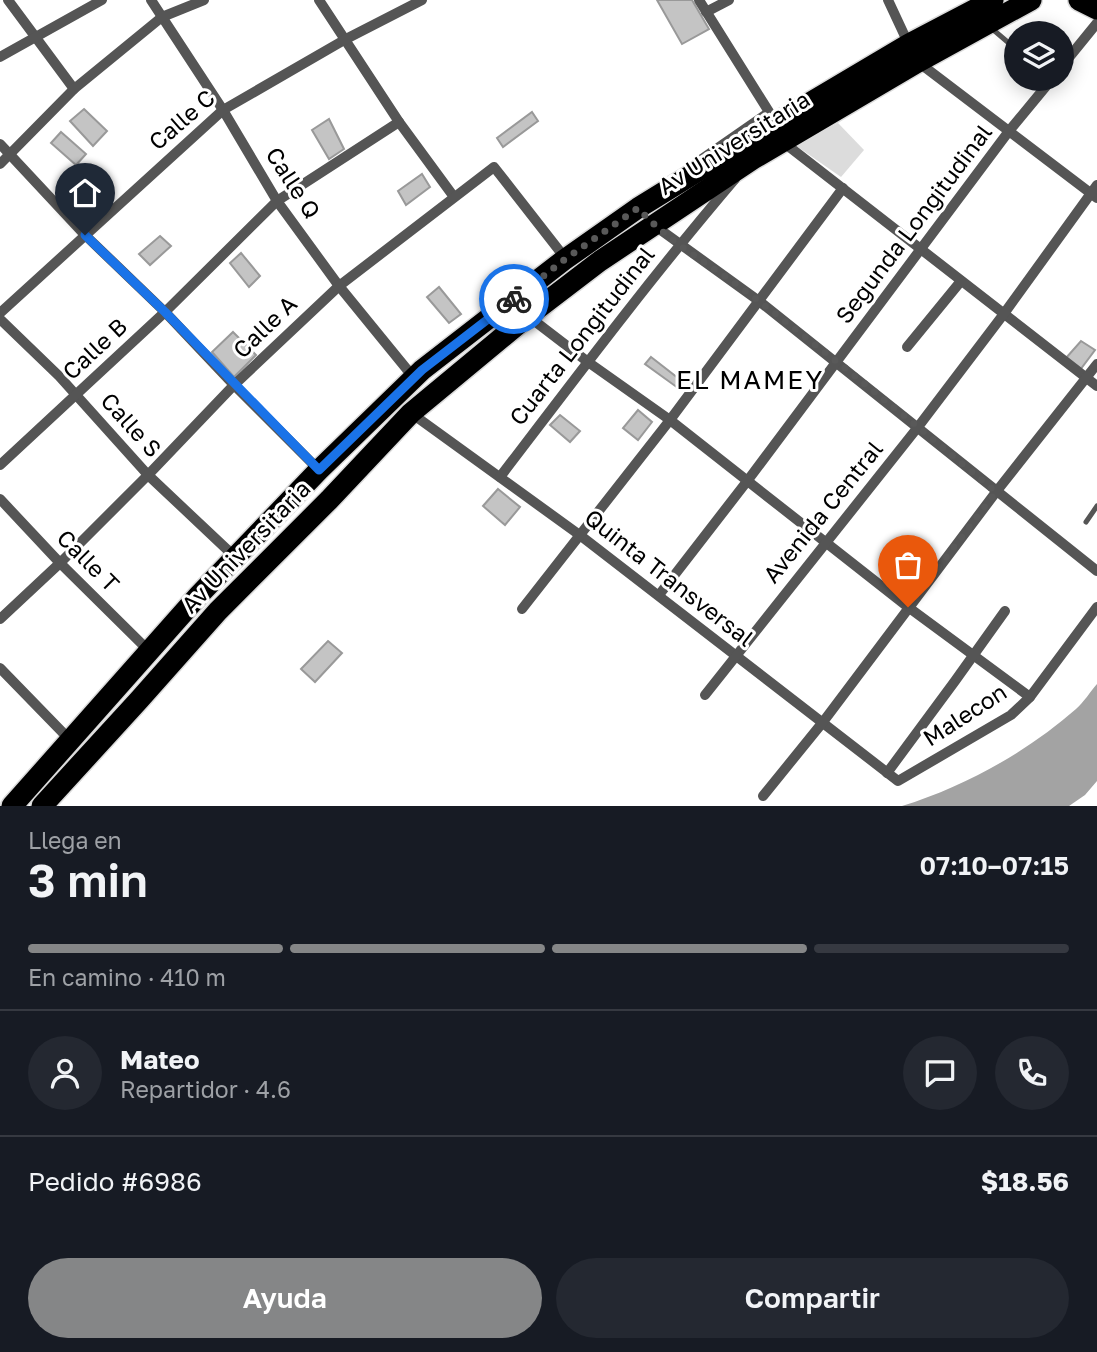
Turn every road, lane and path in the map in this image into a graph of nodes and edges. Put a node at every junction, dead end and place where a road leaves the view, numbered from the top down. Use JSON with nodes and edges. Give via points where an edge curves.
{"nodes":[{"id":1,"x":8,"y":0,"type":"edge"},
{"id":2,"x":102,"y":0,"type":"edge"},
{"id":3,"x":151,"y":0,"type":"edge"},
{"id":4,"x":204,"y":0,"type":"edge"},
{"id":5,"x":319,"y":0,"type":"edge"},
{"id":6,"x":422,"y":0,"type":"edge"},
{"id":7,"x":699,"y":0,"type":"edge"},
{"id":8,"x":729,"y":0,"type":"edge"},
{"id":9,"x":888,"y":0,"type":"edge"},
{"id":10,"x":993,"y":0,"type":"edge"},
{"id":11,"x":1031,"y":0,"type":"edge"},
{"id":12,"x":1079,"y":0,"type":"edge"},
{"id":13,"x":1097,"y":9,"type":"edge"},
{"id":14,"x":706,"y":12,"type":"junction"},
{"id":15,"x":163,"y":17,"type":"junction"},
{"id":16,"x":1097,"y":23,"type":"edge"},
{"id":17,"x":986,"y":24,"type":"junction"},
{"id":18,"x":36,"y":38,"type":"junction"},
{"id":19,"x":346,"y":39,"type":"junction"},
{"id":20,"x":1004,"y":39,"type":"edge"},
{"id":21,"x":1074,"y":51,"type":"edge"},
{"id":22,"x":914,"y":53,"type":"junction"},
{"id":23,"x":0,"y":57,"type":"edge"},
{"id":24,"x":74,"y":89,"type":"junction"},
{"id":25,"x":1042,"y":91,"type":"edge"},
{"id":26,"x":223,"y":110,"type":"junction"},
{"id":27,"x":399,"y":122,"type":"junction"},
{"id":28,"x":776,"y":125,"type":"junction"},
{"id":29,"x":1009,"y":131,"type":"junction"},
{"id":30,"x":0,"y":144,"type":"edge"},
{"id":31,"x":10,"y":154,"type":"junction"},
{"id":32,"x":753,"y":159,"type":"junction"},
{"id":33,"x":0,"y":164,"type":"edge"},
{"id":34,"x":688,"y":166,"type":"dead end"},
{"id":35,"x":843,"y":188,"type":"junction"},
{"id":36,"x":653,"y":190,"type":"dead end"},
{"id":37,"x":1095,"y":192,"type":"edge"},
{"id":38,"x":454,"y":197,"type":"junction"},
{"id":39,"x":277,"y":201,"type":"junction"},
{"id":40,"x":638,"y":208,"type":"junction"},
{"id":41,"x":653,"y":225,"type":"junction"},
{"id":42,"x":85,"y":235,"type":"junction"},
{"id":43,"x":679,"y":244,"type":"junction"},
{"id":44,"x":922,"y":250,"type":"junction"},
{"id":45,"x":563,"y":257,"type":"junction"},
{"id":46,"x":961,"y":281,"type":"junction"},
{"id":47,"x":338,"y":286,"type":"junction"},
{"id":48,"x":759,"y":301,"type":"junction"},
{"id":49,"x":165,"y":312,"type":"junction"},
{"id":50,"x":1003,"y":315,"type":"junction"},
{"id":51,"x":0,"y":316,"type":"edge"},
{"id":52,"x":528,"y":316,"type":"junction"},
{"id":53,"x":907,"y":347,"type":"dead end"},
{"id":54,"x":587,"y":362,"type":"junction"},
{"id":55,"x":836,"y":363,"type":"junction"},
{"id":56,"x":1097,"y":364,"type":"edge"},
{"id":57,"x":414,"y":378,"type":"junction"},
{"id":58,"x":1087,"y":378,"type":"junction"},
{"id":59,"x":234,"y":385,"type":"junction"},
{"id":60,"x":1097,"y":386,"type":"edge"},
{"id":61,"x":76,"y":395,"type":"junction"},
{"id":62,"x":411,"y":413,"type":"junction"},
{"id":63,"x":670,"y":420,"type":"junction"},
{"id":64,"x":918,"y":427,"type":"junction"},
{"id":65,"x":0,"y":465,"type":"edge"},
{"id":66,"x":319,"y":470,"type":"junction"},
{"id":67,"x":148,"y":475,"type":"junction"},
{"id":68,"x":500,"y":477,"type":"junction"},
{"id":69,"x":748,"y":480,"type":"junction"},
{"id":70,"x":996,"y":492,"type":"junction"},
{"id":71,"x":0,"y":499,"type":"edge"},
{"id":72,"x":1097,"y":506,"type":"edge"},
{"id":73,"x":1086,"y":522,"type":"dead end"},
{"id":74,"x":580,"y":536,"type":"junction"},
{"id":75,"x":826,"y":542,"type":"junction"},
{"id":76,"x":235,"y":557,"type":"junction"},
{"id":77,"x":60,"y":563,"type":"junction"},
{"id":78,"x":1097,"y":571,"type":"edge"},
{"id":79,"x":199,"y":595,"type":"junction"},
{"id":80,"x":659,"y":595,"type":"junction"},
{"id":81,"x":908,"y":607,"type":"junction"},
{"id":82,"x":1097,"y":607,"type":"edge"},
{"id":83,"x":522,"y":609,"type":"dead end"},
{"id":84,"x":218,"y":611,"type":"junction"},
{"id":85,"x":1005,"y":611,"type":"dead end"},
{"id":86,"x":0,"y":619,"type":"edge"},
{"id":87,"x":148,"y":650,"type":"junction"},
{"id":88,"x":736,"y":655,"type":"junction"},
{"id":89,"x":974,"y":656,"type":"junction"},
{"id":90,"x":0,"y":668,"type":"edge"},
{"id":91,"x":705,"y":695,"type":"dead end"},
{"id":92,"x":1030,"y":696,"type":"junction"},
{"id":93,"x":822,"y":722,"type":"junction"},
{"id":94,"x":69,"y":739,"type":"junction"},
{"id":95,"x":887,"y":772,"type":"junction"},
{"id":96,"x":898,"y":781,"type":"joint"},
{"id":97,"x":763,"y":796,"type":"dead end"},
{"id":98,"x":12,"y":806,"type":"edge"},
{"id":99,"x":42,"y":806,"type":"edge"}],
"edges":[{"from":1,"to":18,"type":"street"},
{"from":2,"to":18,"type":"street"},
{"from":3,"to":15,"type":"street","name":"Calle Q"},
{"from":4,"to":15,"type":"street"},
{"from":5,"to":19,"type":"street"},
{"from":6,"to":19,"type":"street","name":"Calle C"},
{"from":7,"to":14,"type":"street"},
{"from":8,"to":14,"type":"street"},
{"from":9,"to":22,"type":"street"},
{"from":10,"to":22,"type":"highway","name":"Av Universitaria"},
{"from":11,"to":17,"type":"highway","name":"Av Universitaria"},
{"from":12,"to":13,"type":"highway"},
{"from":14,"to":28,"type":"street"},
{"from":15,"to":24,"type":"street"},
{"from":15,"to":26,"type":"street","name":"Calle Q"},
{"from":16,"to":21,"type":"street"},
{"from":17,"to":20,"type":"lane"},
{"from":17,"to":22,"type":"highway","name":"Av Universitaria"},
{"from":18,"to":23,"type":"street"},
{"from":18,"to":24,"type":"street"},
{"from":19,"to":26,"type":"street","name":"Calle C"},
{"from":19,"to":27,"type":"street"},
{"from":22,"to":28,"type":"highway","name":"Av Universitaria"},
{"from":22,"to":29,"type":"street"},
{"from":24,"to":31,"type":"street"},
{"from":25,"to":29,"type":"street","name":"Segunda Longitudinal"},
{"from":26,"to":39,"type":"street","name":"Calle Q"},
{"from":26,"to":42,"type":"street","name":"Calle C"},
{"from":27,"to":38,"type":"street"},
{"from":27,"to":39,"type":"street","name":"Calle B"},
{"from":28,"to":32,"type":"highway","name":"Av Universitaria"},
{"from":28,"to":34,"type":"lane"},
{"from":28,"to":35,"type":"street"},
{"from":28,"to":40,"type":"highway","name":"Av Universitaria"},
{"from":29,"to":37,"type":"street"},
{"from":29,"to":44,"type":"street","name":"Segunda Longitudinal"},
{"from":30,"to":31,"type":"street"},
{"from":31,"to":33,"type":"street"},
{"from":31,"to":42,"type":"street"},
{"from":32,"to":41,"type":"highway","name":"Av Universitaria"},
{"from":32,"to":43,"type":"street","name":"Cuarta Longitudinal"},
{"from":35,"to":44,"type":"street"},
{"from":35,"to":48,"type":"street"},
{"from":36,"to":45,"type":"lane"},
{"from":37,"to":50,"type":"street","name":"Avenida Central"},
{"from":38,"to":45,"type":"street","name":"Calle A","via":[[494,167]]},
{"from":38,"to":47,"type":"street","name":"Calle A"},
{"from":39,"to":47,"type":"street","name":"Calle Q"},
{"from":39,"to":49,"type":"street","name":"Calle B"},
{"from":40,"to":41,"type":"street"},
{"from":40,"to":45,"type":"highway","name":"Av Universitaria"},
{"from":41,"to":43,"type":"street"},
{"from":41,"to":52,"type":"highway","name":"Av Universitaria"},
{"from":42,"to":49,"type":"street"},
{"from":42,"to":51,"type":"street","name":"Calle C"},
{"from":43,"to":48,"type":"street"},
{"from":43,"to":54,"type":"street","name":"Cuarta Longitudinal"},
{"from":44,"to":46,"type":"street"},
{"from":44,"to":55,"type":"street","name":"Segunda Longitudinal"},
{"from":45,"to":57,"type":"highway","name":"Av Universitaria"},
{"from":46,"to":50,"type":"street"},
{"from":46,"to":53,"type":"street"},
{"from":47,"to":57,"type":"street","name":"Calle Q"},
{"from":47,"to":59,"type":"street","name":"Calle A"},
{"from":48,"to":55,"type":"street"},
{"from":48,"to":63,"type":"street"},
{"from":49,"to":59,"type":"street"},
{"from":49,"to":61,"type":"street","name":"Calle B"},
{"from":50,"to":58,"type":"street"},
{"from":50,"to":64,"type":"street","name":"Avenida Central"},
{"from":51,"to":61,"type":"street","name":"Calle S"},
{"from":52,"to":54,"type":"street"},
{"from":52,"to":62,"type":"highway","name":"Av Universitaria"},
{"from":54,"to":63,"type":"street"},
{"from":54,"to":68,"type":"street","name":"Cuarta Longitudinal"},
{"from":55,"to":64,"type":"street"},
{"from":55,"to":69,"type":"street","name":"Segunda Longitudinal"},
{"from":56,"to":58,"type":"street"},
{"from":57,"to":66,"type":"highway","name":"Av Universitaria"},
{"from":58,"to":60,"type":"street"},
{"from":58,"to":70,"type":"street"},
{"from":59,"to":66,"type":"street"},
{"from":59,"to":67,"type":"street","name":"Calle A"},
{"from":61,"to":65,"type":"street","name":"Calle B"},
{"from":61,"to":67,"type":"street","name":"Calle S"},
{"from":62,"to":68,"type":"street","name":"Quinta Transversal"},
{"from":62,"to":84,"type":"highway","name":"Av Universitaria"},
{"from":63,"to":69,"type":"street"},
{"from":63,"to":74,"type":"street"},
{"from":64,"to":70,"type":"street"},
{"from":64,"to":75,"type":"street","name":"Avenida Central"},
{"from":66,"to":76,"type":"highway","name":"Av Universitaria"},
{"from":67,"to":76,"type":"street","name":"Calle S"},
{"from":67,"to":77,"type":"street","name":"Calle A"},
{"from":68,"to":74,"type":"street","name":"Quinta Transversal"},
{"from":69,"to":75,"type":"street"},
{"from":69,"to":80,"type":"street","name":"Segunda Longitudinal"},
{"from":70,"to":78,"type":"street"},
{"from":70,"to":81,"type":"street"},
{"from":71,"to":77,"type":"street","name":"Calle T"},
{"from":72,"to":73,"type":"lane"},
{"from":74,"to":80,"type":"street","name":"Quinta Transversal"},
{"from":74,"to":83,"type":"street"},
{"from":75,"to":81,"type":"street"},
{"from":75,"to":88,"type":"street","name":"Avenida Central"},
{"from":76,"to":79,"type":"highway","name":"Av Universitaria"},
{"from":77,"to":86,"type":"street","name":"Calle A"},
{"from":77,"to":87,"type":"street","name":"Calle T"},
{"from":79,"to":84,"type":"highway"},
{"from":79,"to":87,"type":"highway","name":"Av Universitaria"},
{"from":80,"to":88,"type":"street","name":"Quinta Transversal"},
{"from":81,"to":89,"type":"street"},
{"from":81,"to":93,"type":"street"},
{"from":82,"to":92,"type":"street","name":"Malecon"},
{"from":84,"to":99,"type":"highway","name":"Av Universitaria"},
{"from":85,"to":89,"type":"street"},
{"from":87,"to":94,"type":"highway","name":"Av Universitaria"},
{"from":88,"to":91,"type":"street","name":"Avenida Central"},
{"from":88,"to":93,"type":"street","name":"Quinta Transversal"},
{"from":89,"to":92,"type":"street"},
{"from":89,"to":95,"type":"street"},
{"from":90,"to":94,"type":"street"},
{"from":92,"to":96,"type":"street","name":"Malecon","via":[[1011,715]]},
{"from":93,"to":95,"type":"street","name":"Quinta Transversal"},
{"from":93,"to":97,"type":"street"},
{"from":94,"to":98,"type":"highway","name":"Av Universitaria"},
{"from":95,"to":96,"type":"street","name":"Quinta Transversal"}]}
